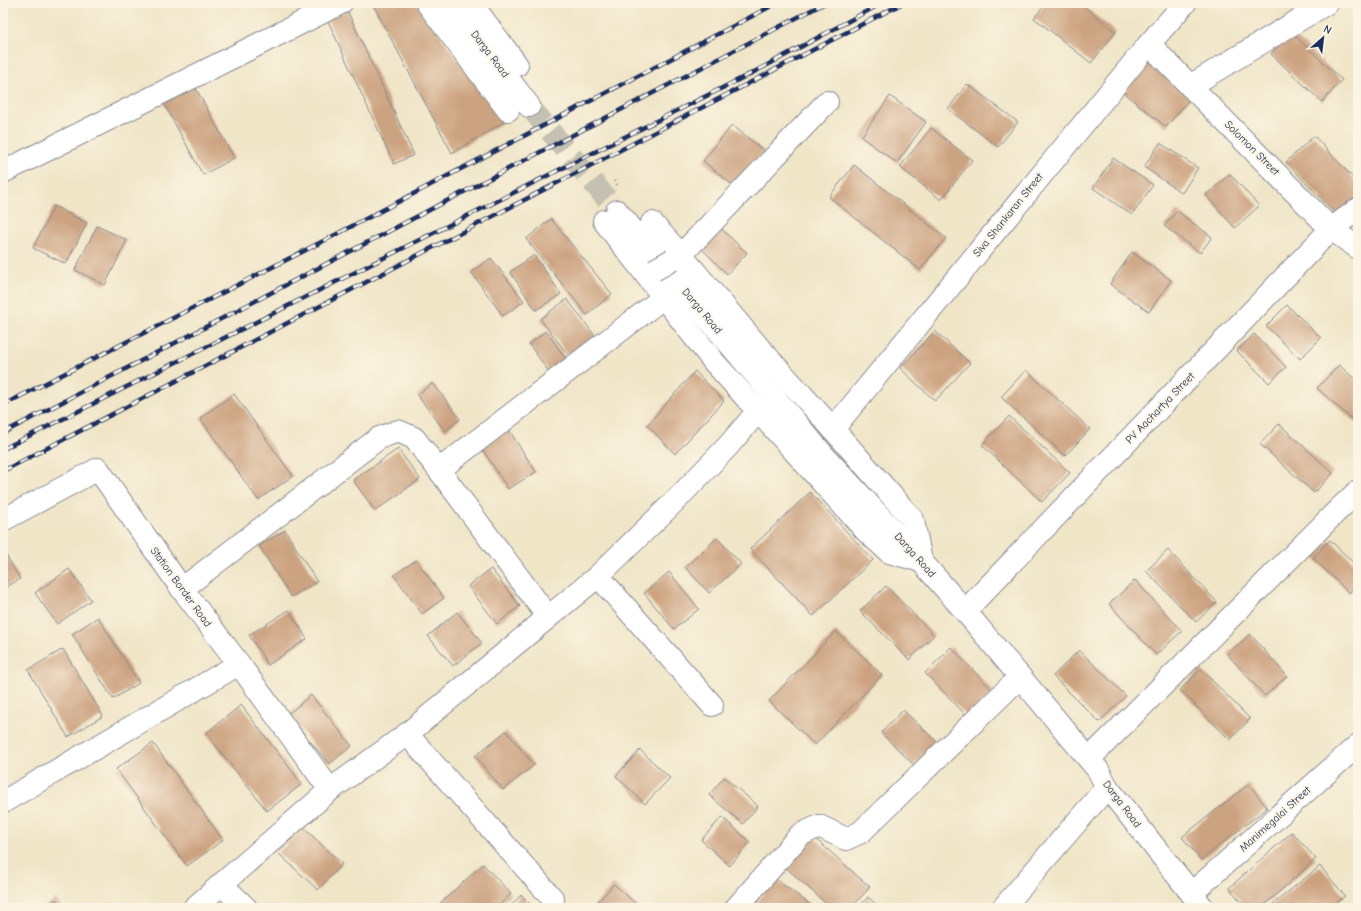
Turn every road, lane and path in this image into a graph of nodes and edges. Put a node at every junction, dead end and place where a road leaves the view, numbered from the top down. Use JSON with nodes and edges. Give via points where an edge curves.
{"nodes":[{"id":1,"x":341,"y":3,"type":"edge"},
{"id":2,"x":427,"y":3,"type":"edge"},
{"id":3,"x":451,"y":3,"type":"edge"},
{"id":4,"x":470,"y":3,"type":"edge"},
{"id":5,"x":1185,"y":3,"type":"edge"},
{"id":6,"x":1327,"y":3,"type":"edge"},
{"id":7,"x":1149,"y":44,"type":"junction"},
{"id":8,"x":518,"y":65,"type":"dead end"},
{"id":9,"x":1190,"y":86,"type":"junction"},
{"id":10,"x":827,"y":102,"type":"dead end"},
{"id":11,"x":529,"y":106,"type":"tunnel mouth"},
{"id":12,"x":508,"y":110,"type":"tunnel mouth"},
{"id":13,"x":3,"y":172,"type":"edge"},
{"id":14,"x":1358,"y":209,"type":"edge"},
{"id":15,"x":652,"y":223,"type":"dead end"},
{"id":16,"x":1331,"y":229,"type":"junction"},
{"id":17,"x":1358,"y":248,"type":"edge"},
{"id":18,"x":663,"y":265,"type":"junction"},
{"id":19,"x":664,"y":297,"type":"junction"},
{"id":20,"x":758,"y":411,"type":"junction"},
{"id":21,"x":833,"y":428,"type":"junction"},
{"id":22,"x":439,"y":470,"type":"junction"},
{"id":23,"x":1358,"y":491,"type":"edge"},
{"id":24,"x":3,"y":520,"type":"edge"},
{"id":25,"x":921,"y":561,"type":"junction"},
{"id":26,"x":598,"y":576,"type":"junction"},
{"id":27,"x":182,"y":589,"type":"junction"},
{"id":28,"x":965,"y":612,"type":"junction"},
{"id":29,"x":548,"y":617,"type":"junction"},
{"id":30,"x":239,"y":664,"type":"junction"},
{"id":31,"x":1020,"y":677,"type":"junction"},
{"id":32,"x":712,"y":705,"type":"dead end"},
{"id":33,"x":407,"y":734,"type":"junction"},
{"id":34,"x":1358,"y":745,"type":"edge"},
{"id":35,"x":1089,"y":759,"type":"junction"},
{"id":36,"x":1107,"y":787,"type":"junction"},
{"id":37,"x":330,"y":790,"type":"junction"},
{"id":38,"x":3,"y":802,"type":"edge"},
{"id":39,"x":221,"y":884,"type":"junction"},
{"id":40,"x":553,"y":899,"type":"dead end"},
{"id":41,"x":1198,"y":901,"type":"edge"},
{"id":42,"x":194,"y":908,"type":"edge"},
{"id":43,"x":246,"y":908,"type":"edge"},
{"id":44,"x":736,"y":908,"type":"edge"},
{"id":45,"x":1003,"y":908,"type":"edge"}],
"edges":[{"from":1,"to":13,"type":"street"},
{"from":2,"to":12,"type":"street"},
{"from":3,"to":11,"type":"street","name":"Darga Road"},
{"from":4,"to":8,"type":"street"},
{"from":5,"to":7,"type":"street","name":"Siva Shankaran Street"},
{"from":6,"to":9,"type":"street"},
{"from":7,"to":9,"type":"street","name":"Solomon Street"},
{"from":7,"to":21,"type":"street","name":"Siva Shankaran Street"},
{"from":9,"to":16,"type":"street","name":"Solomon Street"},
{"from":10,"to":18,"type":"street"},
{"from":14,"to":16,"type":"street","name":"PV Aachartya Street"},
{"from":15,"to":18,"type":"street"},
{"from":16,"to":17,"type":"street","name":"Solomon Street"},
{"from":16,"to":28,"type":"street","name":"PV Aachartya Street"},
{"from":18,"to":19,"type":"street"},
{"from":18,"to":21,"type":"street","via":[[762,351]]},
{"from":18,"to":25,"type":"street","name":"Darga Road","via":[[610,216],[824,457]]},
{"from":19,"to":20,"type":"street","via":[[714,362]]},
{"from":19,"to":22,"type":"street"},
{"from":20,"to":25,"type":"street","via":[[889,552]]},
{"from":20,"to":26,"type":"street","via":[[677,500]]},
{"from":21,"to":25,"type":"street","via":[[913,520]]},
{"from":22,"to":27,"type":"street","via":[[414,438],[398,431],[379,438]]},
{"from":22,"to":29,"type":"street"},
{"from":23,"to":35,"type":"street"},
{"from":24,"to":27,"type":"street","name":"Station Border Road","via":[[98,469]]},
{"from":25,"to":28,"type":"street","name":"Darga Road"},
{"from":26,"to":29,"type":"street"},
{"from":26,"to":32,"type":"street"},
{"from":27,"to":30,"type":"street","name":"Station Border Road"},
{"from":28,"to":31,"type":"street","name":"Darga Road"},
{"from":29,"to":33,"type":"street"},
{"from":30,"to":37,"type":"street","name":"Station Border Road"},
{"from":30,"to":38,"type":"street"},
{"from":31,"to":35,"type":"street","name":"Darga Road"},
{"from":31,"to":44,"type":"street","via":[[861,832],[846,839],[819,826],[800,835]]},
{"from":33,"to":37,"type":"street"},
{"from":33,"to":40,"type":"street"},
{"from":34,"to":41,"type":"street","name":"Manimegalai Street"},
{"from":35,"to":36,"type":"street","name":"Darga Road"},
{"from":36,"to":41,"type":"street","name":"Darga Road"},
{"from":36,"to":45,"type":"street"},
{"from":37,"to":39,"type":"street"},
{"from":39,"to":42,"type":"street"},
{"from":39,"to":43,"type":"street"}]}
